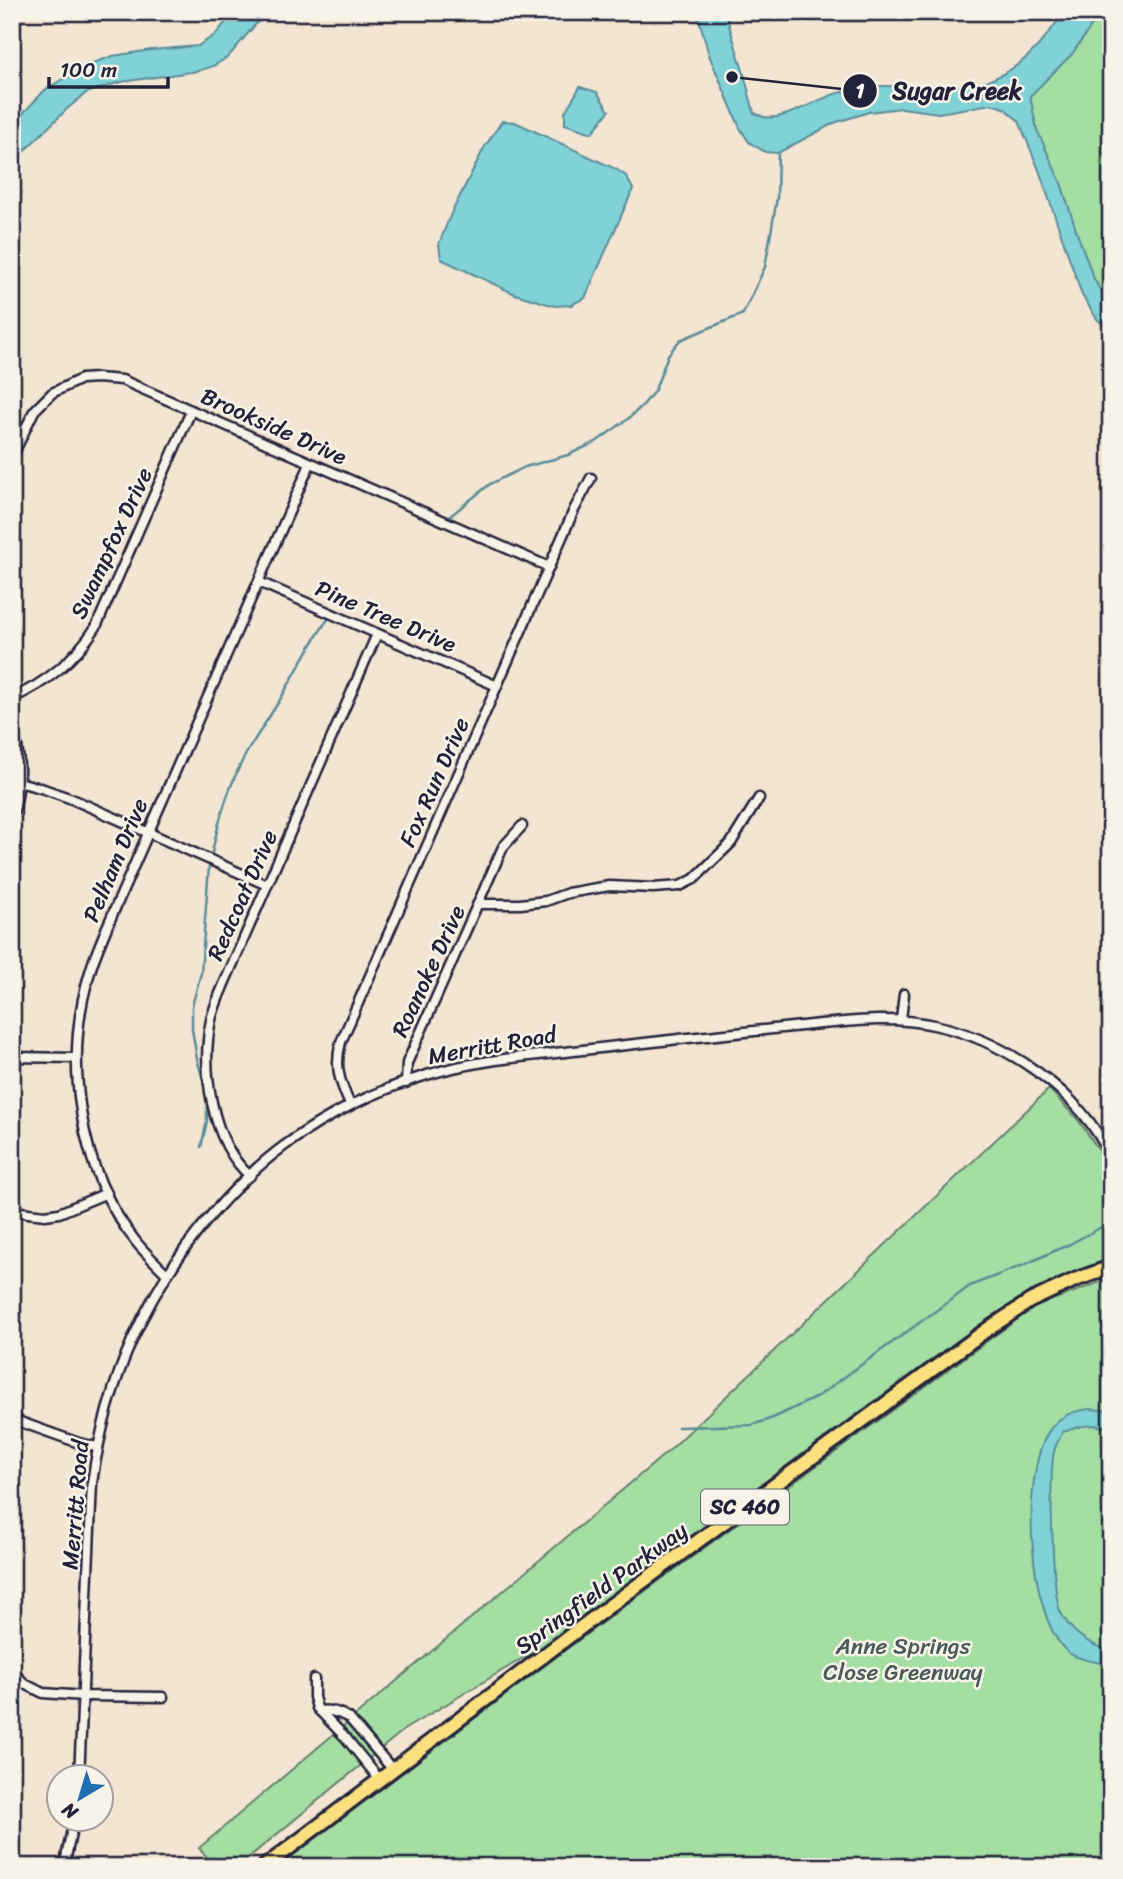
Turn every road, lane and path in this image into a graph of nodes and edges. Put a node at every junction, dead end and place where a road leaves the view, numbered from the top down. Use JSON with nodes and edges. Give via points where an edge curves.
{"nodes":[{"id":1,"x":191,"y":411,"type":"junction"},
{"id":2,"x":12,"y":457,"type":"edge"},
{"id":3,"x":310,"y":464,"type":"junction"},
{"id":4,"x":591,"y":478,"type":"dead end"},
{"id":5,"x":549,"y":567,"type":"junction"},
{"id":6,"x":259,"y":582,"type":"junction"},
{"id":7,"x":377,"y":634,"type":"junction"},
{"id":8,"x":497,"y":686,"type":"junction"},
{"id":9,"x":12,"y":698,"type":"edge"},
{"id":10,"x":12,"y":725,"type":"edge"},
{"id":11,"x":19,"y":782,"type":"junction"},
{"id":12,"x":759,"y":798,"type":"dead end"},
{"id":13,"x":12,"y":816,"type":"edge"},
{"id":14,"x":522,"y":826,"type":"dead end"},
{"id":15,"x":148,"y":832,"type":"junction"},
{"id":16,"x":267,"y":885,"type":"junction"},
{"id":17,"x":478,"y":904,"type":"junction"},
{"id":18,"x":904,"y":995,"type":"dead end"},
{"id":19,"x":901,"y":1019,"type":"junction"},
{"id":20,"x":12,"y":1057,"type":"edge"},
{"id":21,"x":76,"y":1058,"type":"junction"},
{"id":22,"x":406,"y":1083,"type":"junction"},
{"id":23,"x":350,"y":1105,"type":"junction"},
{"id":24,"x":1111,"y":1158,"type":"edge"},
{"id":25,"x":250,"y":1175,"type":"junction"},
{"id":26,"x":107,"y":1194,"type":"junction"},
{"id":27,"x":12,"y":1211,"type":"edge"},
{"id":28,"x":1111,"y":1267,"type":"edge"},
{"id":29,"x":167,"y":1274,"type":"junction"},
{"id":30,"x":12,"y":1419,"type":"edge"},
{"id":31,"x":97,"y":1447,"type":"junction"},
{"id":32,"x":12,"y":1671,"type":"edge"},
{"id":33,"x":314,"y":1679,"type":"dead end"},
{"id":34,"x":83,"y":1696,"type":"junction"},
{"id":35,"x":163,"y":1697,"type":"dead end"},
{"id":36,"x":320,"y":1711,"type":"junction"},
{"id":37,"x":80,"y":1764,"type":"edge"},
{"id":38,"x":393,"y":1770,"type":"junction"},
{"id":39,"x":380,"y":1780,"type":"junction"},
{"id":40,"x":71,"y":1834,"type":"edge"},
{"id":41,"x":64,"y":1867,"type":"edge"},
{"id":42,"x":264,"y":1867,"type":"edge"}],
"edges":[{"from":1,"to":2,"type":"street","name":"Brookside Drive","via":[[122,380],[81,379],[52,393],[34,411]]},
{"from":1,"to":3,"type":"street","name":"Brookside Drive"},
{"from":1,"to":9,"type":"street","name":"Swampfox Drive","via":[[96,627],[52,676]]},
{"from":3,"to":5,"type":"street","name":"Brookside Drive"},
{"from":3,"to":6,"type":"street","name":"Pelham Drive"},
{"from":4,"to":5,"type":"street","name":"Fox Run Drive"},
{"from":5,"to":8,"type":"street","name":"Fox Run Drive"},
{"from":6,"to":7,"type":"street","name":"Pine Tree Drive"},
{"from":6,"to":15,"type":"street","name":"Pelham Drive"},
{"from":7,"to":8,"type":"street","name":"Pine Tree Drive"},
{"from":7,"to":16,"type":"street","name":"Redcoat Drive"},
{"from":8,"to":23,"type":"street","name":"Fox Run Drive","via":[[341,1042],[337,1065]]},
{"from":10,"to":11,"type":"street"},
{"from":11,"to":13,"type":"street"},
{"from":11,"to":15,"type":"street"},
{"from":12,"to":17,"type":"street","name":"Roanoke Drive","via":[[731,843],[694,879],[680,886],[609,886],[547,901]]},
{"from":14,"to":17,"type":"street","via":[[503,847]]},
{"from":15,"to":16,"type":"street"},
{"from":15,"to":21,"type":"street","name":"Pelham Drive","via":[[90,972]]},
{"from":16,"to":25,"type":"street","name":"Redcoat Drive","via":[[216,1002],[207,1054],[208,1083],[219,1127],[236,1161]]},
{"from":17,"to":22,"type":"street","name":"Roanoke Drive","via":[[407,1063]]},
{"from":18,"to":19,"type":"street"},
{"from":19,"to":22,"type":"street","name":"Merritt Road","via":[[513,1057]]},
{"from":19,"to":24,"type":"street","name":"Merritt Road","via":[[981,1039],[1031,1067],[1067,1097]]},
{"from":20,"to":21,"type":"street"},
{"from":21,"to":26,"type":"street","name":"Pelham Drive","via":[[83,1126]]},
{"from":22,"to":23,"type":"street","name":"Merritt Road"},
{"from":23,"to":25,"type":"street","name":"Merritt Road","via":[[283,1147]]},
{"from":25,"to":29,"type":"street","name":"Merritt Road","via":[[204,1224]]},
{"from":26,"to":27,"type":"street","via":[[60,1213]]},
{"from":26,"to":29,"type":"street","name":"Pelham Drive","via":[[136,1243]]},
{"from":28,"to":38,"type":"main road","name":"Springfield Parkway","number":"SC 460","via":[[1030,1301],[985,1331]]},
{"from":29,"to":31,"type":"street","name":"Merritt Road","via":[[122,1363]]},
{"from":30,"to":31,"type":"street"},
{"from":31,"to":34,"type":"street","name":"Merritt Road"},
{"from":32,"to":34,"type":"street","via":[[43,1693]]},
{"from":33,"to":36,"type":"street","via":[[314,1698]]},
{"from":34,"to":35,"type":"street"},
{"from":34,"to":37,"type":"street","name":"Merritt Road"},
{"from":36,"to":38,"type":"street","via":[[349,1718]]},
{"from":36,"to":39,"type":"street"},
{"from":38,"to":39,"type":"main road","name":"Springfield Parkway","number":"SC 460"},
{"from":39,"to":42,"type":"main road","name":"Springfield Parkway","number":"SC 460"},
{"from":40,"to":41,"type":"street"}]}
